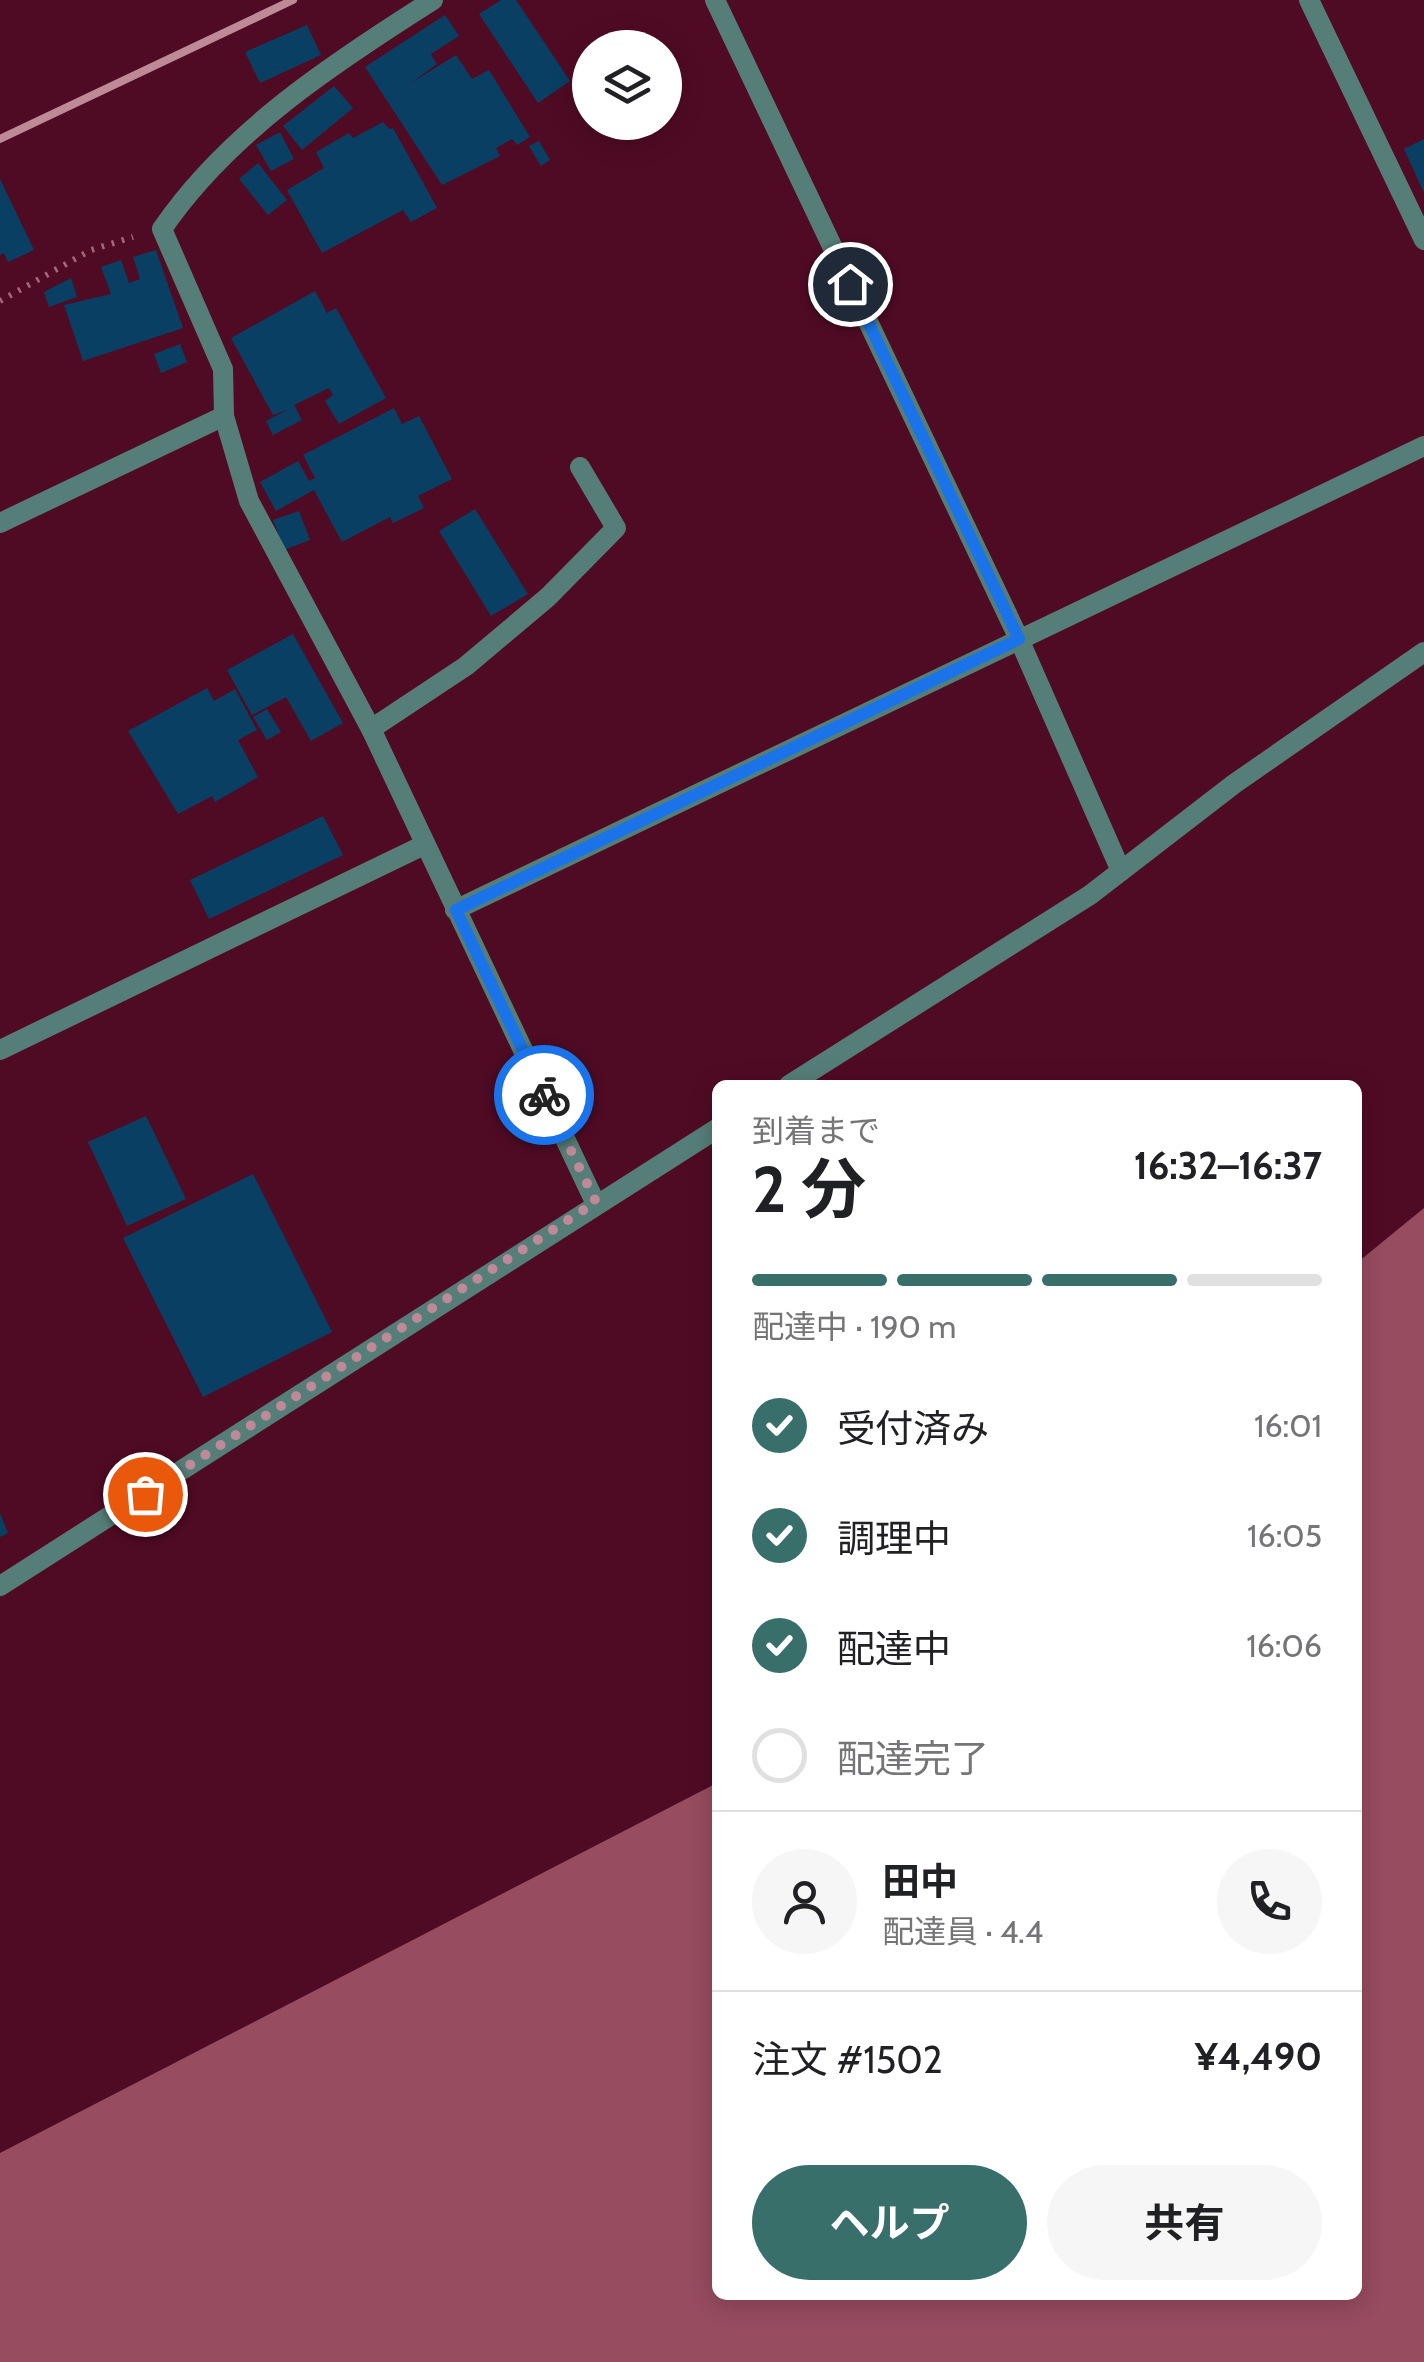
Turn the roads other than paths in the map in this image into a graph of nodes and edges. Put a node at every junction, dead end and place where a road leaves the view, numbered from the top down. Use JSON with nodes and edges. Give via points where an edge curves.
{"nodes":[{"id":1,"x":433,"y":0,"type":"edge"},
{"id":2,"x":715,"y":0,"type":"edge"},
{"id":3,"x":1308,"y":0,"type":"edge"},
{"id":4,"x":1424,"y":240,"type":"edge"},
{"id":5,"x":224,"y":416,"type":"junction"},
{"id":6,"x":1424,"y":446,"type":"edge"},
{"id":7,"x":580,"y":468,"type":"dead end"},
{"id":8,"x":0,"y":523,"type":"edge"},
{"id":9,"x":1019,"y":639,"type":"junction"},
{"id":10,"x":1424,"y":652,"type":"edge"},
{"id":11,"x":371,"y":729,"type":"junction"},
{"id":12,"x":424,"y":844,"type":"junction"},
{"id":13,"x":1121,"y":871,"type":"junction"},
{"id":14,"x":456,"y":910,"type":"junction"},
{"id":15,"x":0,"y":1050,"type":"edge"},
{"id":16,"x":797,"y":1080,"type":"edge"},
{"id":17,"x":712,"y":1132,"type":"edge"},
{"id":18,"x":596,"y":1202,"type":"junction"},
{"id":19,"x":0,"y":1586,"type":"edge"}],
"edges":[{"from":1,"to":5,"type":"street","via":[[246,132],[162,228],[223,369]]},
{"from":2,"to":9,"type":"street"},
{"from":3,"to":4,"type":"street"},
{"from":5,"to":8,"type":"street"},
{"from":5,"to":11,"type":"street","via":[[249,500]]},
{"from":6,"to":9,"type":"street"},
{"from":7,"to":11,"type":"street","via":[[616,528],[466,666]]},
{"from":9,"to":13,"type":"street"},
{"from":9,"to":14,"type":"street"},
{"from":10,"to":13,"type":"street"},
{"from":11,"to":12,"type":"street"},
{"from":12,"to":14,"type":"street"},
{"from":12,"to":15,"type":"street"},
{"from":13,"to":16,"type":"street"},
{"from":14,"to":18,"type":"street"},
{"from":17,"to":18,"type":"street"},
{"from":18,"to":19,"type":"street"}]}
